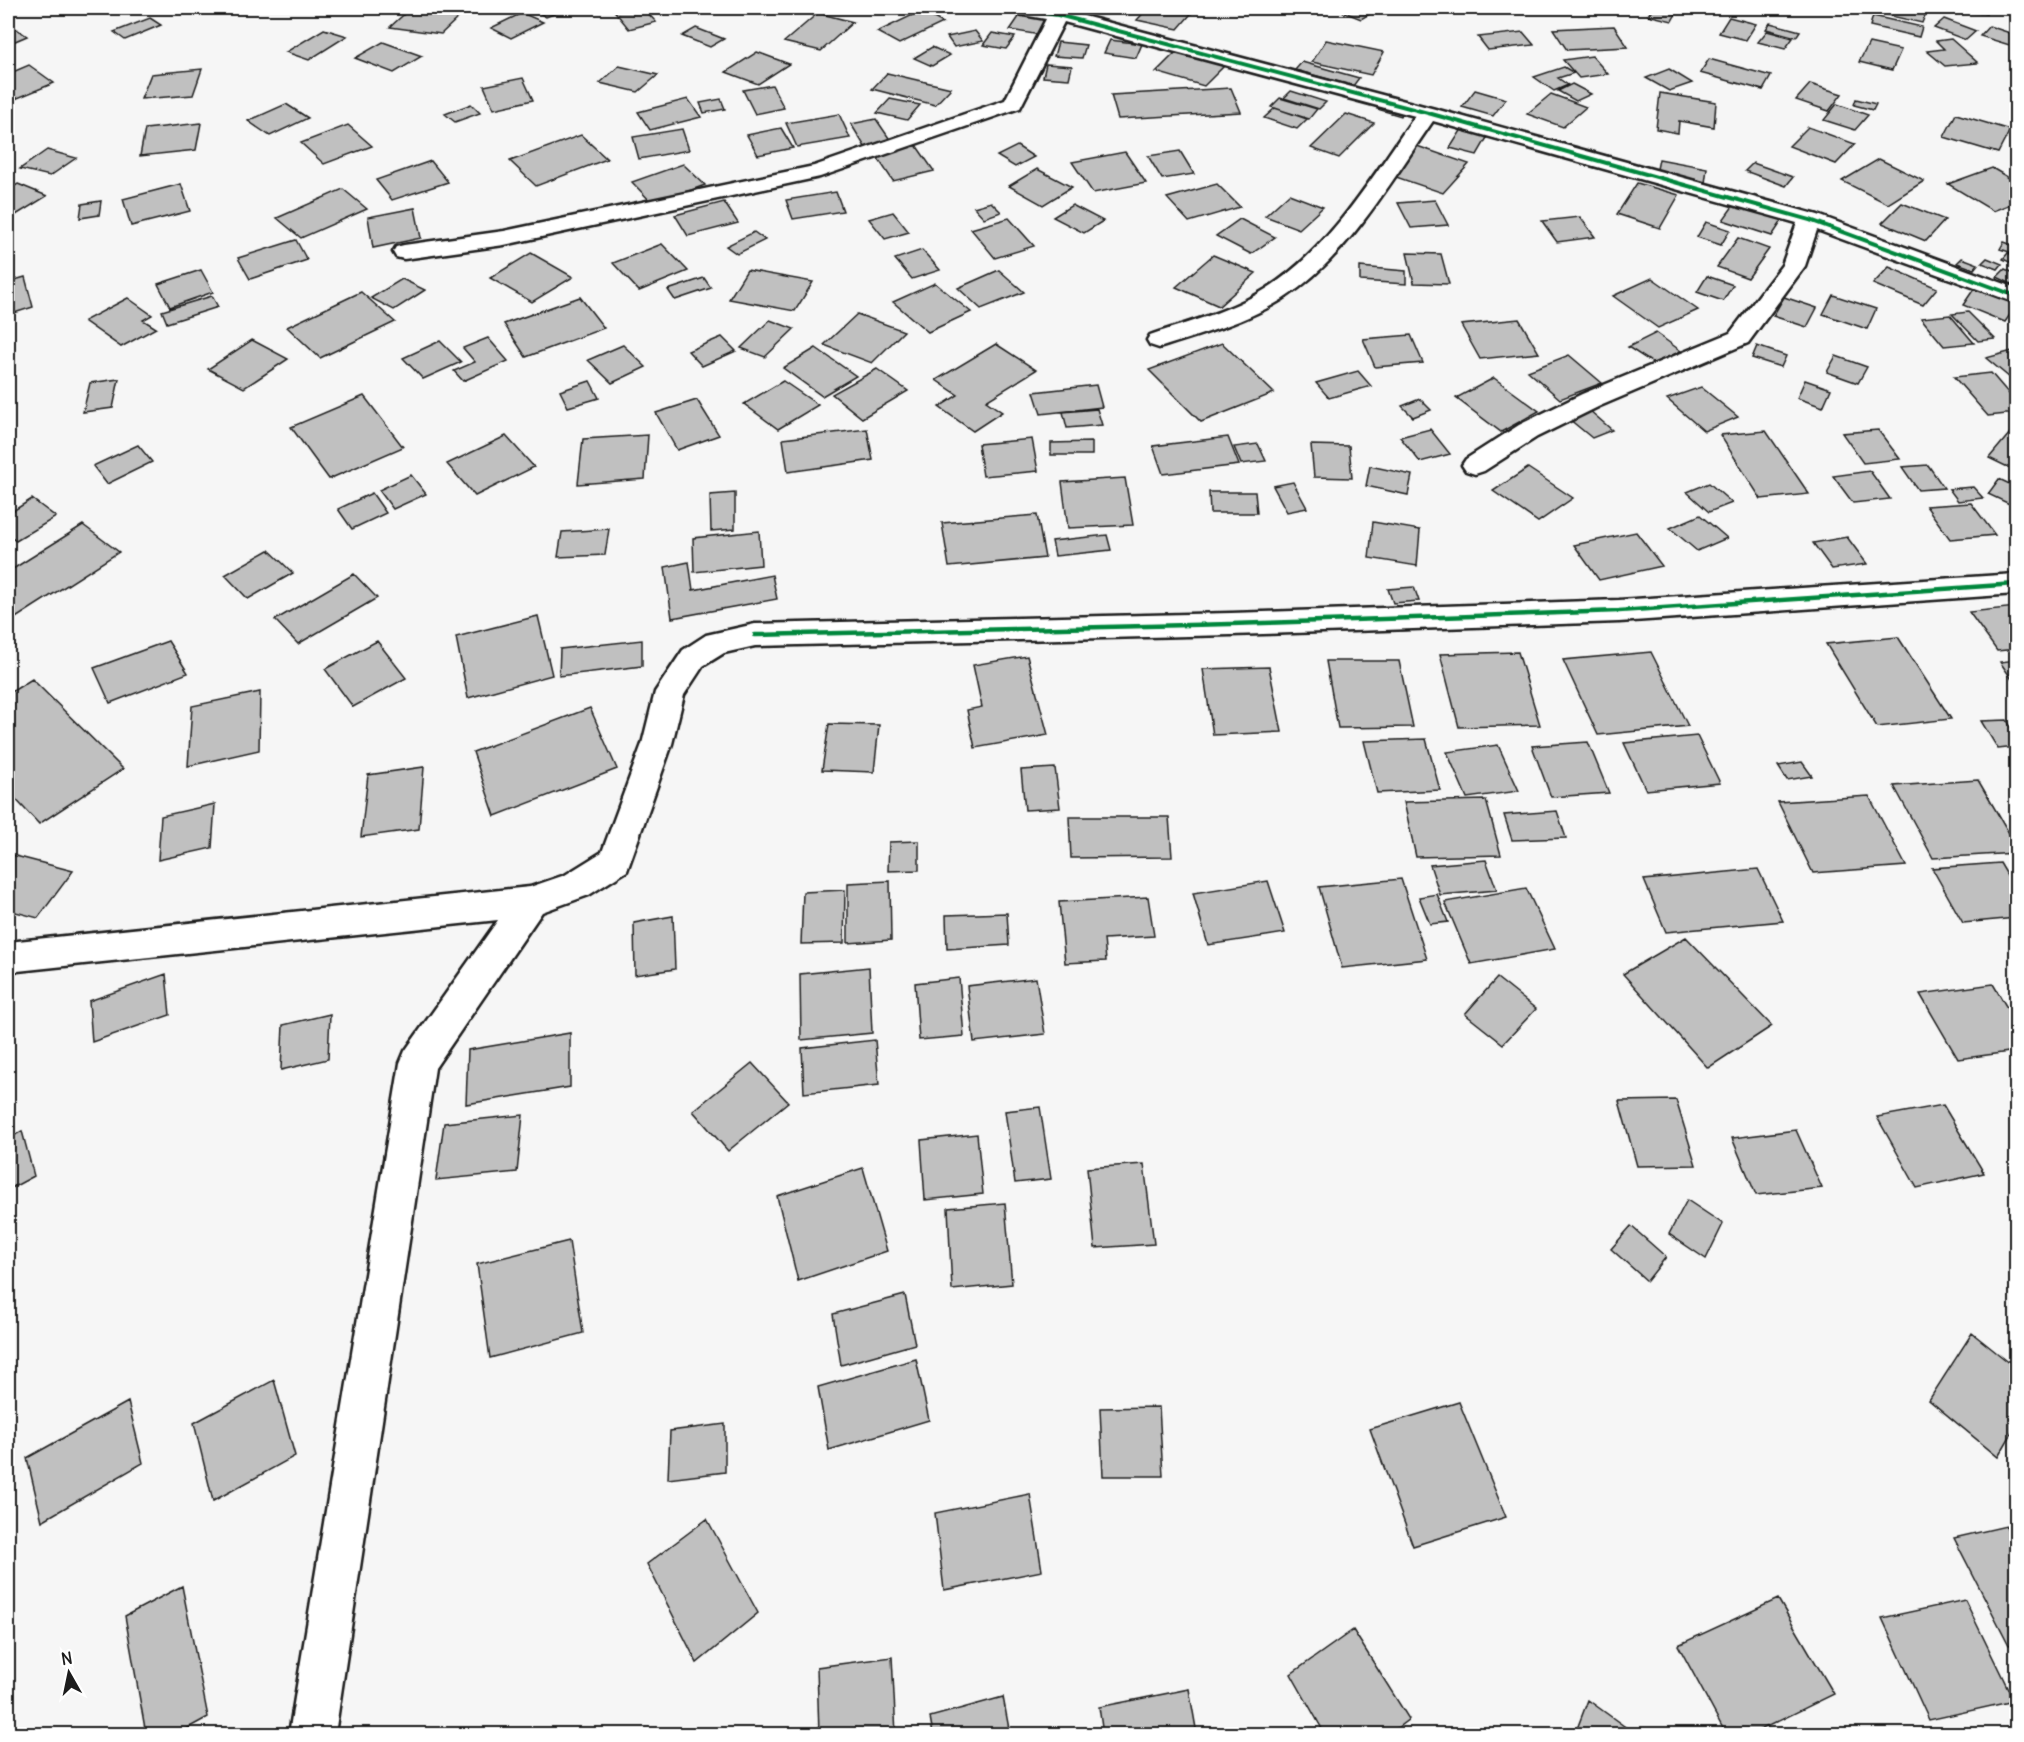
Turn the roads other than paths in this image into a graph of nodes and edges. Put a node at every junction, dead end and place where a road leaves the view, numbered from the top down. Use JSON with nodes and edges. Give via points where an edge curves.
{"nodes":[{"id":1,"x":1013,"y":8,"type":"edge"},
{"id":2,"x":1058,"y":15,"type":"junction"},
{"id":3,"x":1428,"y":113,"type":"junction"},
{"id":4,"x":1810,"y":220,"type":"junction"},
{"id":5,"x":404,"y":252,"type":"dead end"},
{"id":6,"x":2016,"y":296,"type":"edge"},
{"id":7,"x":1159,"y":340,"type":"dead end"},
{"id":8,"x":1475,"y":465,"type":"dead end"},
{"id":9,"x":2016,"y":584,"type":"edge"},
{"id":10,"x":530,"y":902,"type":"junction"},
{"id":11,"x":8,"y":957,"type":"edge"},
{"id":12,"x":312,"y":1734,"type":"edge"}],
"edges":[{"from":1,"to":2,"type":"street"},
{"from":2,"to":3,"type":"street"},
{"from":2,"to":5,"type":"street","via":[[1013,104],[820,171],[504,238]]},
{"from":3,"to":4,"type":"street"},
{"from":3,"to":7,"type":"street","via":[[1327,252],[1275,294],[1227,317]]},
{"from":4,"to":6,"type":"street"},
{"from":4,"to":8,"type":"street","via":[[1793,266],[1738,338],[1591,400],[1528,431]]},
{"from":9,"to":10,"type":"street","via":[[1619,611],[755,635],[716,643],[693,658],[669,692],[657,744],[615,861],[577,885]]},
{"from":10,"to":11,"type":"street"},
{"from":10,"to":12,"type":"street","via":[[418,1063]]}]}
